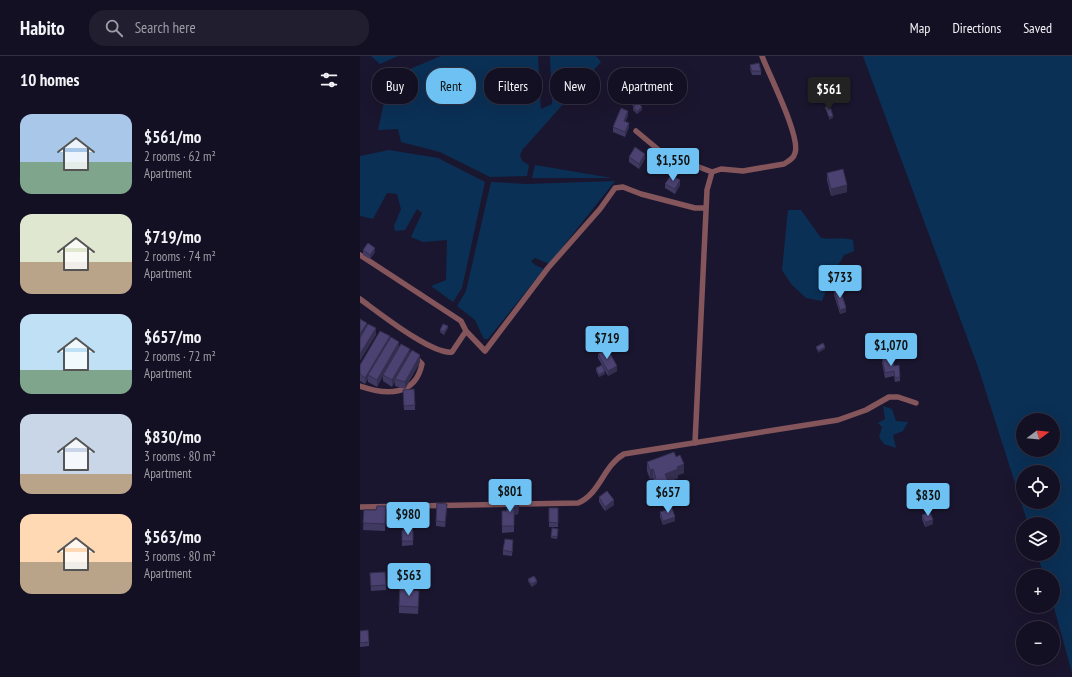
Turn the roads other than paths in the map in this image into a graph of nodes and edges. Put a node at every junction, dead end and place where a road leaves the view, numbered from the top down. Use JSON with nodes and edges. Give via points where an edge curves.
{"nodes":[{"id":1,"x":762,"y":56,"type":"edge"},
{"id":2,"x":636,"y":132,"type":"dead end"},
{"id":3,"x":712,"y":172,"type":"junction"},
{"id":4,"x":706,"y":208,"type":"junction"},
{"id":5,"x":360,"y":255,"type":"edge"},
{"id":6,"x":360,"y":299,"type":"edge"},
{"id":7,"x":466,"y":331,"type":"junction"},
{"id":8,"x":410,"y":354,"type":"edge"},
{"id":9,"x":360,"y":386,"type":"edge"},
{"id":10,"x":916,"y":403,"type":"dead end"},
{"id":11,"x":695,"y":443,"type":"junction"},
{"id":12,"x":360,"y":507,"type":"edge"}],
"edges":[{"from":1,"to":3,"type":"street","via":[[789,118],[796,143],[795,154],[790,161],[780,164],[744,171],[721,169]]},
{"from":2,"to":3,"type":"street","via":[[660,151]]},
{"from":3,"to":4,"type":"street"},
{"from":4,"to":7,"type":"street","via":[[695,208],[641,194],[624,186],[615,188],[548,268],[485,351]]},
{"from":4,"to":11,"type":"street"},
{"from":5,"to":7,"type":"street","via":[[450,313],[461,321]]},
{"from":6,"to":7,"type":"street","via":[[401,328],[445,353],[452,352]]},
{"from":8,"to":9,"type":"street","via":[[422,364],[413,383],[405,390],[372,390]]},
{"from":10,"to":11,"type":"street","via":[[889,397],[866,410],[838,420]]},
{"from":11,"to":12,"type":"street","via":[[653,448],[618,457],[589,497],[578,503]]}]}
